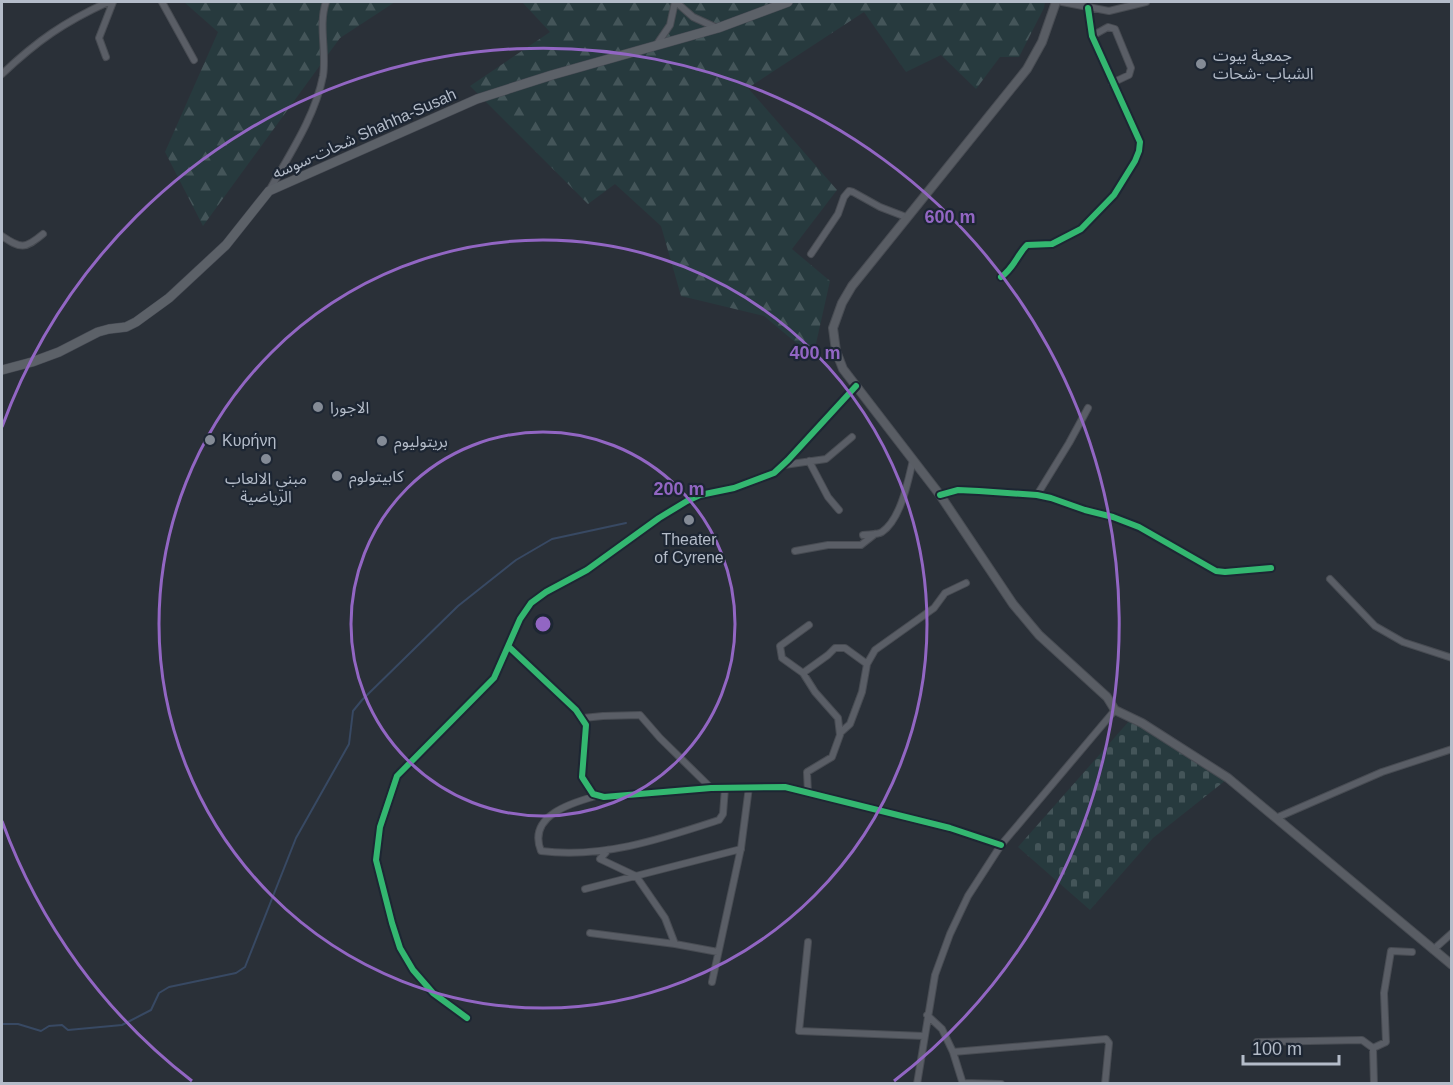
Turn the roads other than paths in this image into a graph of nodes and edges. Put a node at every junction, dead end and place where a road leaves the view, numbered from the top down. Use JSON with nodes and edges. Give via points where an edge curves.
{"nodes":[{"id":1,"x":108,"y":2,"type":"edge"},
{"id":2,"x":113,"y":2,"type":"edge"},
{"id":3,"x":162,"y":2,"type":"edge"},
{"id":4,"x":327,"y":2,"type":"edge"},
{"id":5,"x":675,"y":2,"type":"edge"},
{"id":6,"x":788,"y":2,"type":"edge"},
{"id":7,"x":1056,"y":2,"type":"edge"},
{"id":8,"x":1062,"y":2,"type":"edge"},
{"id":9,"x":1146,"y":2,"type":"edge"},
{"id":10,"x":1088,"y":8,"type":"junction"},
{"id":11,"x":718,"y":28,"type":"junction"},
{"id":12,"x":1092,"y":36,"type":"junction"},
{"id":13,"x":656,"y":46,"type":"junction"},
{"id":14,"x":106,"y":57,"type":"dead end"},
{"id":15,"x":194,"y":60,"type":"dead end"},
{"id":16,"x":2,"y":74,"type":"edge"},
{"id":17,"x":1112,"y":83,"type":"junction"},
{"id":18,"x":269,"y":191,"type":"junction"},
{"id":19,"x":906,"y":217,"type":"junction"},
{"id":20,"x":43,"y":234,"type":"dead end"},
{"id":21,"x":2,"y":236,"type":"edge"},
{"id":22,"x":811,"y":254,"type":"dead end"},
{"id":23,"x":1001,"y":277,"type":"dead end"},
{"id":24,"x":2,"y":370,"type":"edge"},
{"id":25,"x":856,"y":386,"type":"junction"},
{"id":26,"x":1088,"y":408,"type":"dead end"},
{"id":27,"x":852,"y":437,"type":"dead end"},
{"id":28,"x":914,"y":459,"type":"junction"},
{"id":29,"x":809,"y":461,"type":"junction"},
{"id":30,"x":784,"y":465,"type":"junction"},
{"id":31,"x":940,"y":495,"type":"junction"},
{"id":32,"x":1037,"y":495,"type":"junction"},
{"id":33,"x":839,"y":510,"type":"dead end"},
{"id":34,"x":863,"y":534,"type":"dead end"},
{"id":35,"x":875,"y":534,"type":"junction"},
{"id":36,"x":795,"y":551,"type":"dead end"},
{"id":37,"x":1271,"y":568,"type":"dead end"},
{"id":38,"x":1330,"y":579,"type":"dead end"},
{"id":39,"x":966,"y":583,"type":"dead end"},
{"id":40,"x":809,"y":625,"type":"dead end"},
{"id":41,"x":509,"y":647,"type":"junction"},
{"id":42,"x":1452,"y":658,"type":"edge"},
{"id":43,"x":867,"y":664,"type":"junction"},
{"id":44,"x":803,"y":673,"type":"junction"},
{"id":45,"x":1115,"y":710,"type":"junction"},
{"id":46,"x":583,"y":718,"type":"junction"},
{"id":47,"x":840,"y":733,"type":"junction"},
{"id":48,"x":1452,"y":749,"type":"edge"},
{"id":49,"x":711,"y":788,"type":"junction"},
{"id":50,"x":724,"y":788,"type":"junction"},
{"id":51,"x":750,"y":788,"type":"junction"},
{"id":52,"x":808,"y":793,"type":"junction"},
{"id":53,"x":596,"y":796,"type":"junction"},
{"id":54,"x":1276,"y":818,"type":"junction"},
{"id":55,"x":1000,"y":844,"type":"junction"},
{"id":56,"x":741,"y":849,"type":"junction"},
{"id":57,"x":608,"y":850,"type":"junction"},
{"id":58,"x":636,"y":876,"type":"junction"},
{"id":59,"x":585,"y":889,"type":"dead end"},
{"id":60,"x":590,"y":933,"type":"dead end"},
{"id":61,"x":1452,"y":933,"type":"edge"},
{"id":62,"x":808,"y":942,"type":"dead end"},
{"id":63,"x":675,"y":944,"type":"junction"},
{"id":64,"x":1433,"y":950,"type":"junction"},
{"id":65,"x":718,"y":952,"type":"junction"},
{"id":66,"x":1412,"y":952,"type":"dead end"},
{"id":67,"x":1452,"y":965,"type":"edge"},
{"id":68,"x":712,"y":982,"type":"dead end"},
{"id":69,"x":927,"y":1015,"type":"junction"},
{"id":70,"x":467,"y":1018,"type":"dead end"},
{"id":71,"x":924,"y":1036,"type":"junction"},
{"id":72,"x":1257,"y":1042,"type":"dead end"},
{"id":73,"x":1373,"y":1048,"type":"junction"},
{"id":74,"x":953,"y":1052,"type":"junction"},
{"id":75,"x":917,"y":1083,"type":"edge"},
{"id":76,"x":963,"y":1083,"type":"edge"},
{"id":77,"x":1001,"y":1083,"type":"edge"},
{"id":78,"x":1105,"y":1083,"type":"edge"},
{"id":79,"x":1374,"y":1083,"type":"edge"}],
"edges":[{"from":1,"to":16,"type":"street","via":[[53,30]]},
{"from":2,"to":14,"type":"street","via":[[99,38]]},
{"from":3,"to":15,"type":"street"},
{"from":4,"to":18,"type":"street","via":[[323,74],[317,99]]},
{"from":5,"to":11,"type":"street","via":[[693,17]]},
{"from":5,"to":13,"type":"street","via":[[670,25]]},
{"from":6,"to":11,"type":"main road","name":"شحات-سوسه Shahha-Susah"},
{"from":7,"to":19,"type":"main road","via":[[1042,42],[1027,69]]},
{"from":8,"to":10,"type":"street"},
{"from":9,"to":10,"type":"street","via":[[1114,11]]},
{"from":10,"to":12,"type":"street"},
{"from":11,"to":13,"type":"main road","name":"شحات-سوسه Shahha-Susah"},
{"from":12,"to":17,"type":"street"},
{"from":12,"to":17,"type":"street","via":[[1108,27],[1115,29],[1131,68],[1129,75]]},
{"from":13,"to":18,"type":"main road","name":"شحات-سوسه Shahha-Susah","via":[[477,99]]},
{"from":17,"to":23,"type":"street","via":[[1140,142],[1135,161],[1114,195],[1082,229],[1052,244],[1027,245]]},
{"from":18,"to":24,"type":"main road","name":"شحات-سوسه Shahha-Susah","via":[[226,245],[136,322],[109,328],[59,352]]},
{"from":19,"to":22,"type":"street","via":[[849,192]]},
{"from":19,"to":25,"type":"main road","via":[[852,286],[835,320],[836,351]]},
{"from":20,"to":21,"type":"street","via":[[29,245],[17,246]]},
{"from":25,"to":28,"type":"main road"},
{"from":25,"to":30,"type":"street"},
{"from":26,"to":32,"type":"street"},
{"from":27,"to":29,"type":"street","via":[[826,459]]},
{"from":28,"to":31,"type":"main road"},
{"from":28,"to":35,"type":"street","via":[[892,523]]},
{"from":29,"to":30,"type":"street"},
{"from":29,"to":33,"type":"street"},
{"from":30,"to":41,"type":"street","via":[[756,481],[687,501],[587,570],[546,592],[525,611]]},
{"from":31,"to":32,"type":"street","via":[[958,490]]},
{"from":31,"to":45,"type":"main road","via":[[1030,624],[1107,697]]},
{"from":32,"to":37,"type":"street","via":[[1139,527],[1216,571]]},
{"from":34,"to":35,"type":"street"},
{"from":35,"to":36,"type":"street","via":[[861,545]]},
{"from":38,"to":42,"type":"street","via":[[1375,626],[1403,642]]},
{"from":39,"to":43,"type":"street","via":[[945,592],[934,608],[875,650]]},
{"from":40,"to":44,"type":"street","via":[[780,646],[782,658]]},
{"from":41,"to":46,"type":"street"},
{"from":41,"to":70,"type":"street","via":[[494,678],[398,776],[377,846],[381,884],[400,948],[433,993]]},
{"from":43,"to":44,"type":"street","via":[[845,648],[835,648]]},
{"from":43,"to":47,"type":"street","via":[[850,724]]},
{"from":44,"to":47,"type":"street","via":[[838,718]]},
{"from":45,"to":54,"type":"main road","via":[[1228,778]]},
{"from":45,"to":55,"type":"street"},
{"from":46,"to":49,"type":"street","via":[[640,716]]},
{"from":46,"to":53,"type":"street","via":[[586,730],[582,777]]},
{"from":47,"to":52,"type":"street","via":[[832,757],[807,772]]},
{"from":48,"to":54,"type":"street","via":[[1382,772]]},
{"from":49,"to":50,"type":"street"},
{"from":49,"to":53,"type":"street"},
{"from":50,"to":51,"type":"street"},
{"from":50,"to":57,"type":"street","via":[[720,820],[646,844]]},
{"from":51,"to":52,"type":"street","via":[[785,787]]},
{"from":51,"to":56,"type":"street"},
{"from":52,"to":55,"type":"street"},
{"from":53,"to":57,"type":"street","via":[[550,815],[537,839],[541,851],[563,854]]},
{"from":54,"to":64,"type":"main road"},
{"from":55,"to":69,"type":"street","via":[[950,934],[935,975]]},
{"from":56,"to":58,"type":"street"},
{"from":56,"to":65,"type":"street"},
{"from":57,"to":58,"type":"street","via":[[600,859]]},
{"from":58,"to":59,"type":"street"},
{"from":58,"to":63,"type":"street","via":[[665,918]]},
{"from":60,"to":63,"type":"street"},
{"from":61,"to":64,"type":"street"},
{"from":62,"to":71,"type":"street","via":[[800,1031]]},
{"from":63,"to":65,"type":"street"},
{"from":64,"to":67,"type":"main road"},
{"from":65,"to":68,"type":"street"},
{"from":66,"to":73,"type":"street","via":[[1391,951],[1384,993],[1386,1042]]},
{"from":69,"to":71,"type":"street"},
{"from":69,"to":74,"type":"street","via":[[942,1029]]},
{"from":71,"to":75,"type":"street"},
{"from":72,"to":73,"type":"street","via":[[1362,1040]]},
{"from":73,"to":79,"type":"street"},
{"from":74,"to":76,"type":"street"},
{"from":74,"to":78,"type":"street","via":[[1106,1039],[1109,1043]]},
{"from":76,"to":77,"type":"street"}]}
